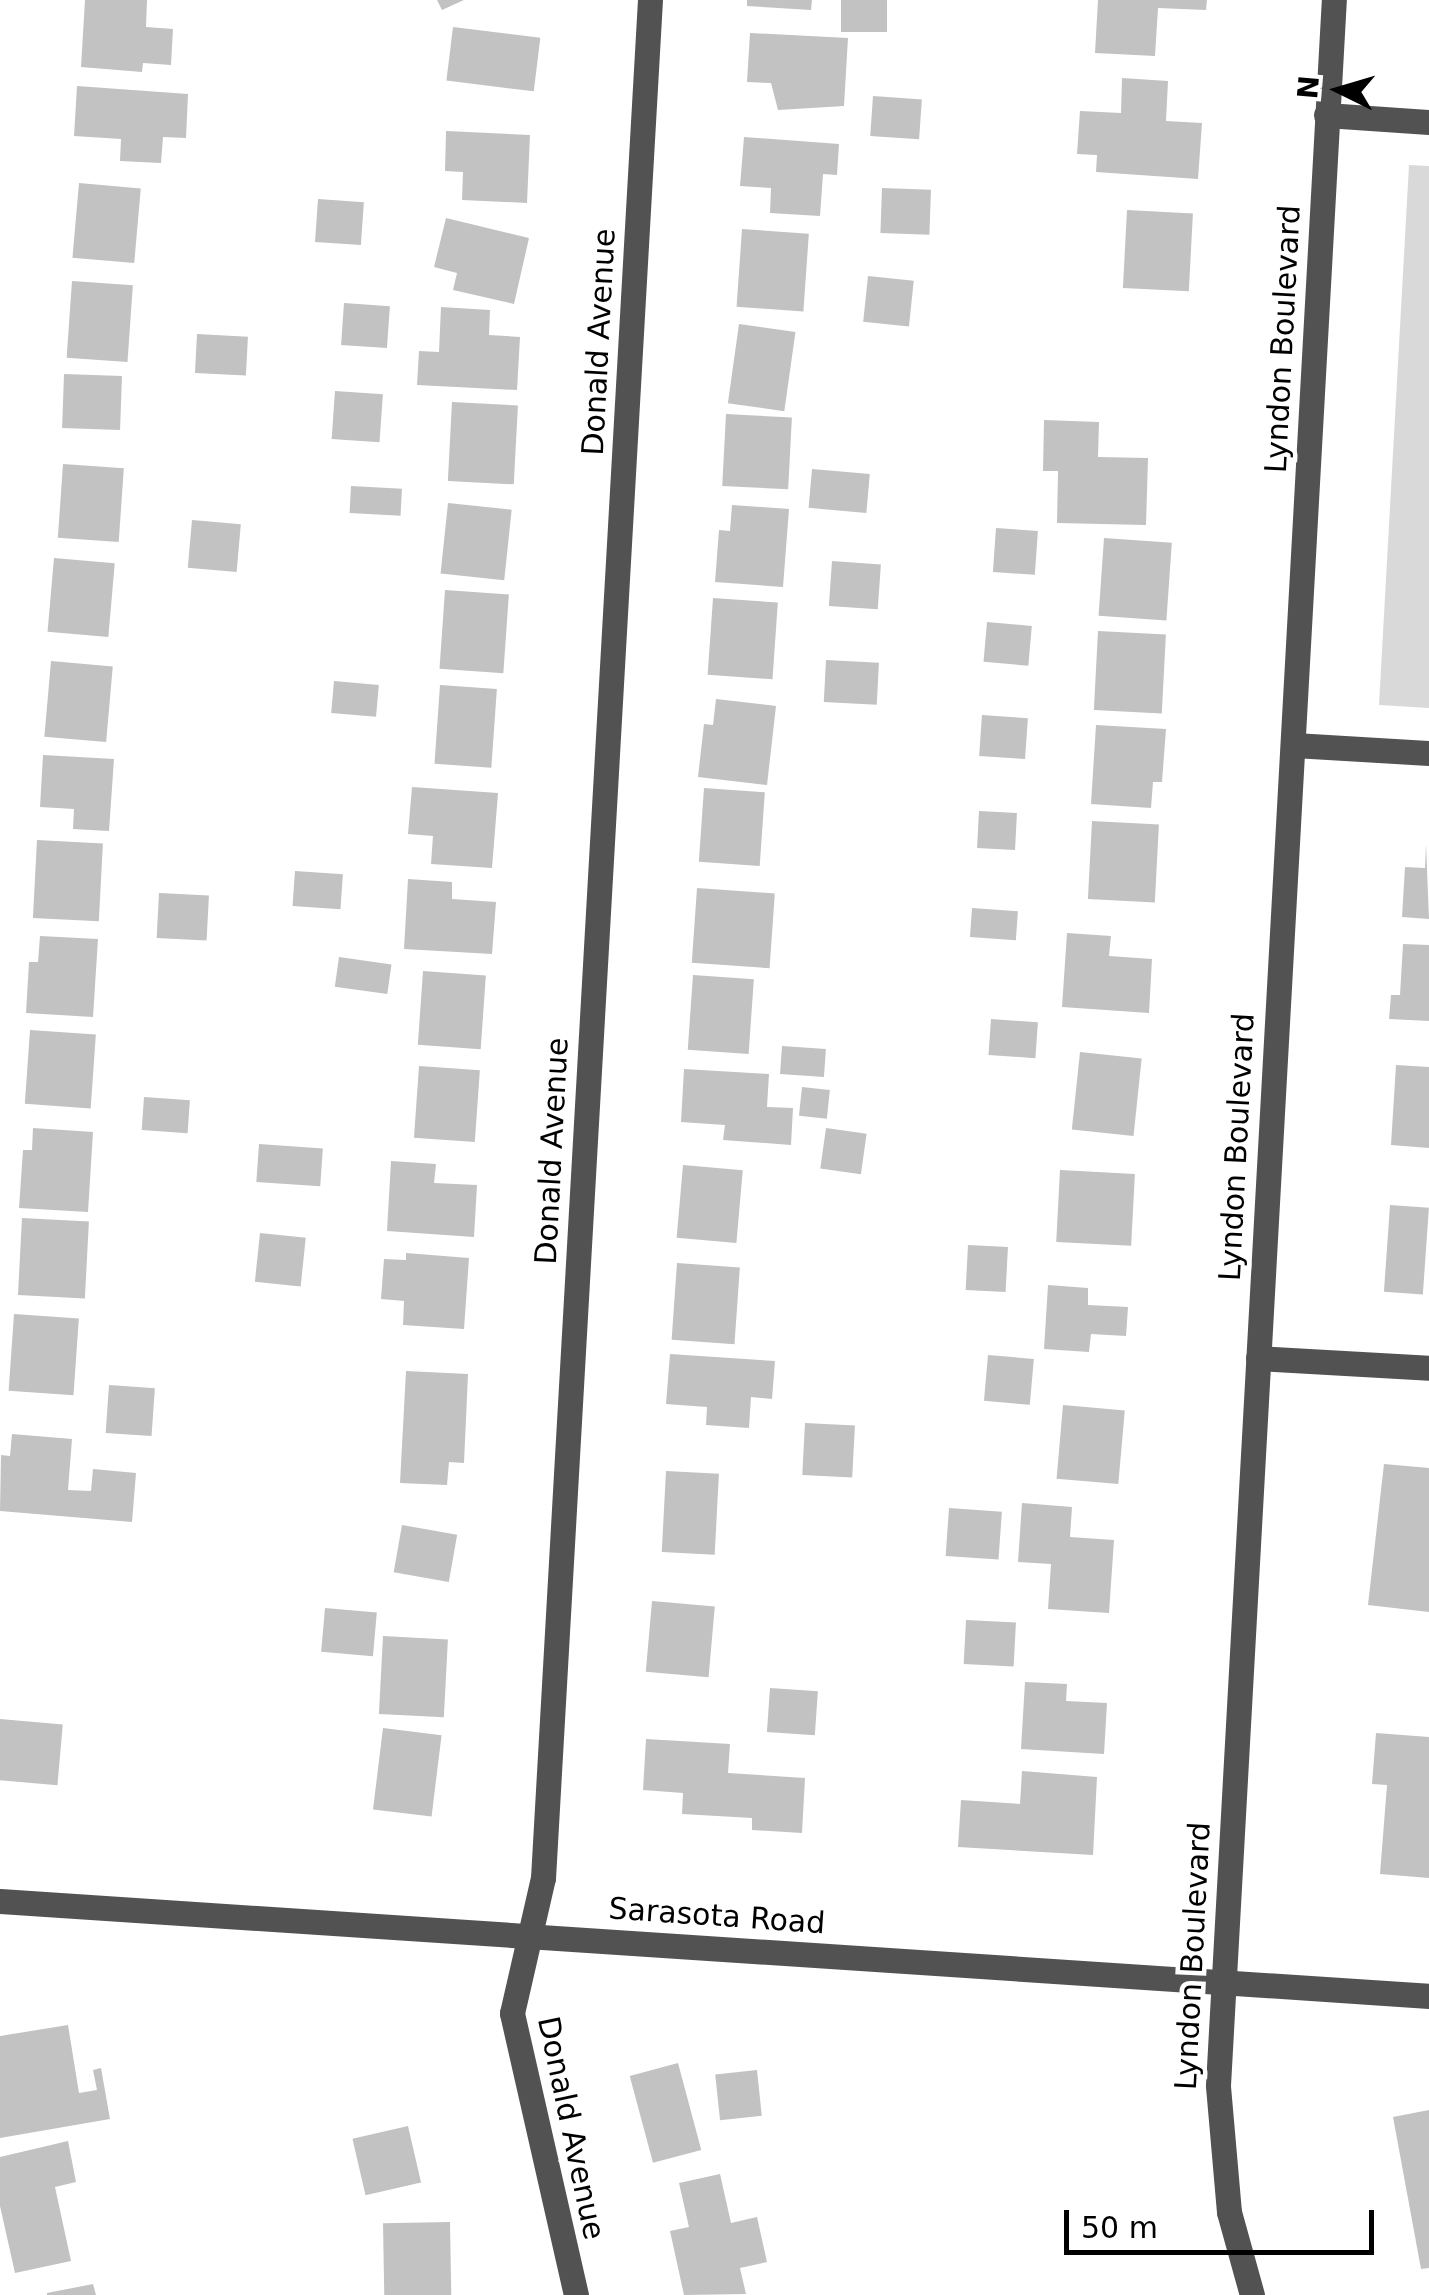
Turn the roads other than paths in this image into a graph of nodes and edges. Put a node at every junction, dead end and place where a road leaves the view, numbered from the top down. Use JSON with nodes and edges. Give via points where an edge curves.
{"nodes":[{"id":1,"x":650,"y":0,"type":"edge"},
{"id":2,"x":1334,"y":0,"type":"edge"},
{"id":3,"x":1326,"y":115,"type":"junction"},
{"id":4,"x":1429,"y":122,"type":"edge"},
{"id":5,"x":1294,"y":745,"type":"junction"},
{"id":6,"x":1429,"y":752,"type":"edge"},
{"id":7,"x":1258,"y":1358,"type":"junction"},
{"id":8,"x":1429,"y":1368,"type":"edge"},
{"id":9,"x":0,"y":1901,"type":"edge"},
{"id":10,"x":526,"y":1936,"type":"junction"},
{"id":11,"x":1223,"y":1978,"type":"junction"},
{"id":12,"x":1429,"y":1996,"type":"edge"},
{"id":13,"x":576,"y":2295,"type":"edge"},
{"id":14,"x":1252,"y":2295,"type":"edge"}],
"edges":[{"from":1,"to":10,"type":"street","name":"Donald Avenue","via":[[543,1878]]},
{"from":2,"to":3,"type":"street","name":"Lyndon Boulevard"},
{"from":3,"to":4,"type":"street"},
{"from":3,"to":5,"type":"street","name":"Lyndon Boulevard"},
{"from":5,"to":6,"type":"street"},
{"from":5,"to":7,"type":"street","name":"Lyndon Boulevard"},
{"from":7,"to":8,"type":"street"},
{"from":7,"to":11,"type":"street","name":"Lyndon Boulevard"},
{"from":9,"to":10,"type":"street","name":"Sarasota Road"},
{"from":10,"to":11,"type":"street","name":"Sarasota Road"},
{"from":10,"to":13,"type":"street","name":"Donald Avenue","via":[[512,2013],[528,2110]]},
{"from":11,"to":12,"type":"street","name":"Sarasota Road"},
{"from":11,"to":14,"type":"street","name":"Lyndon Boulevard","via":[[1220,2140],[1229,2212]]}]}
